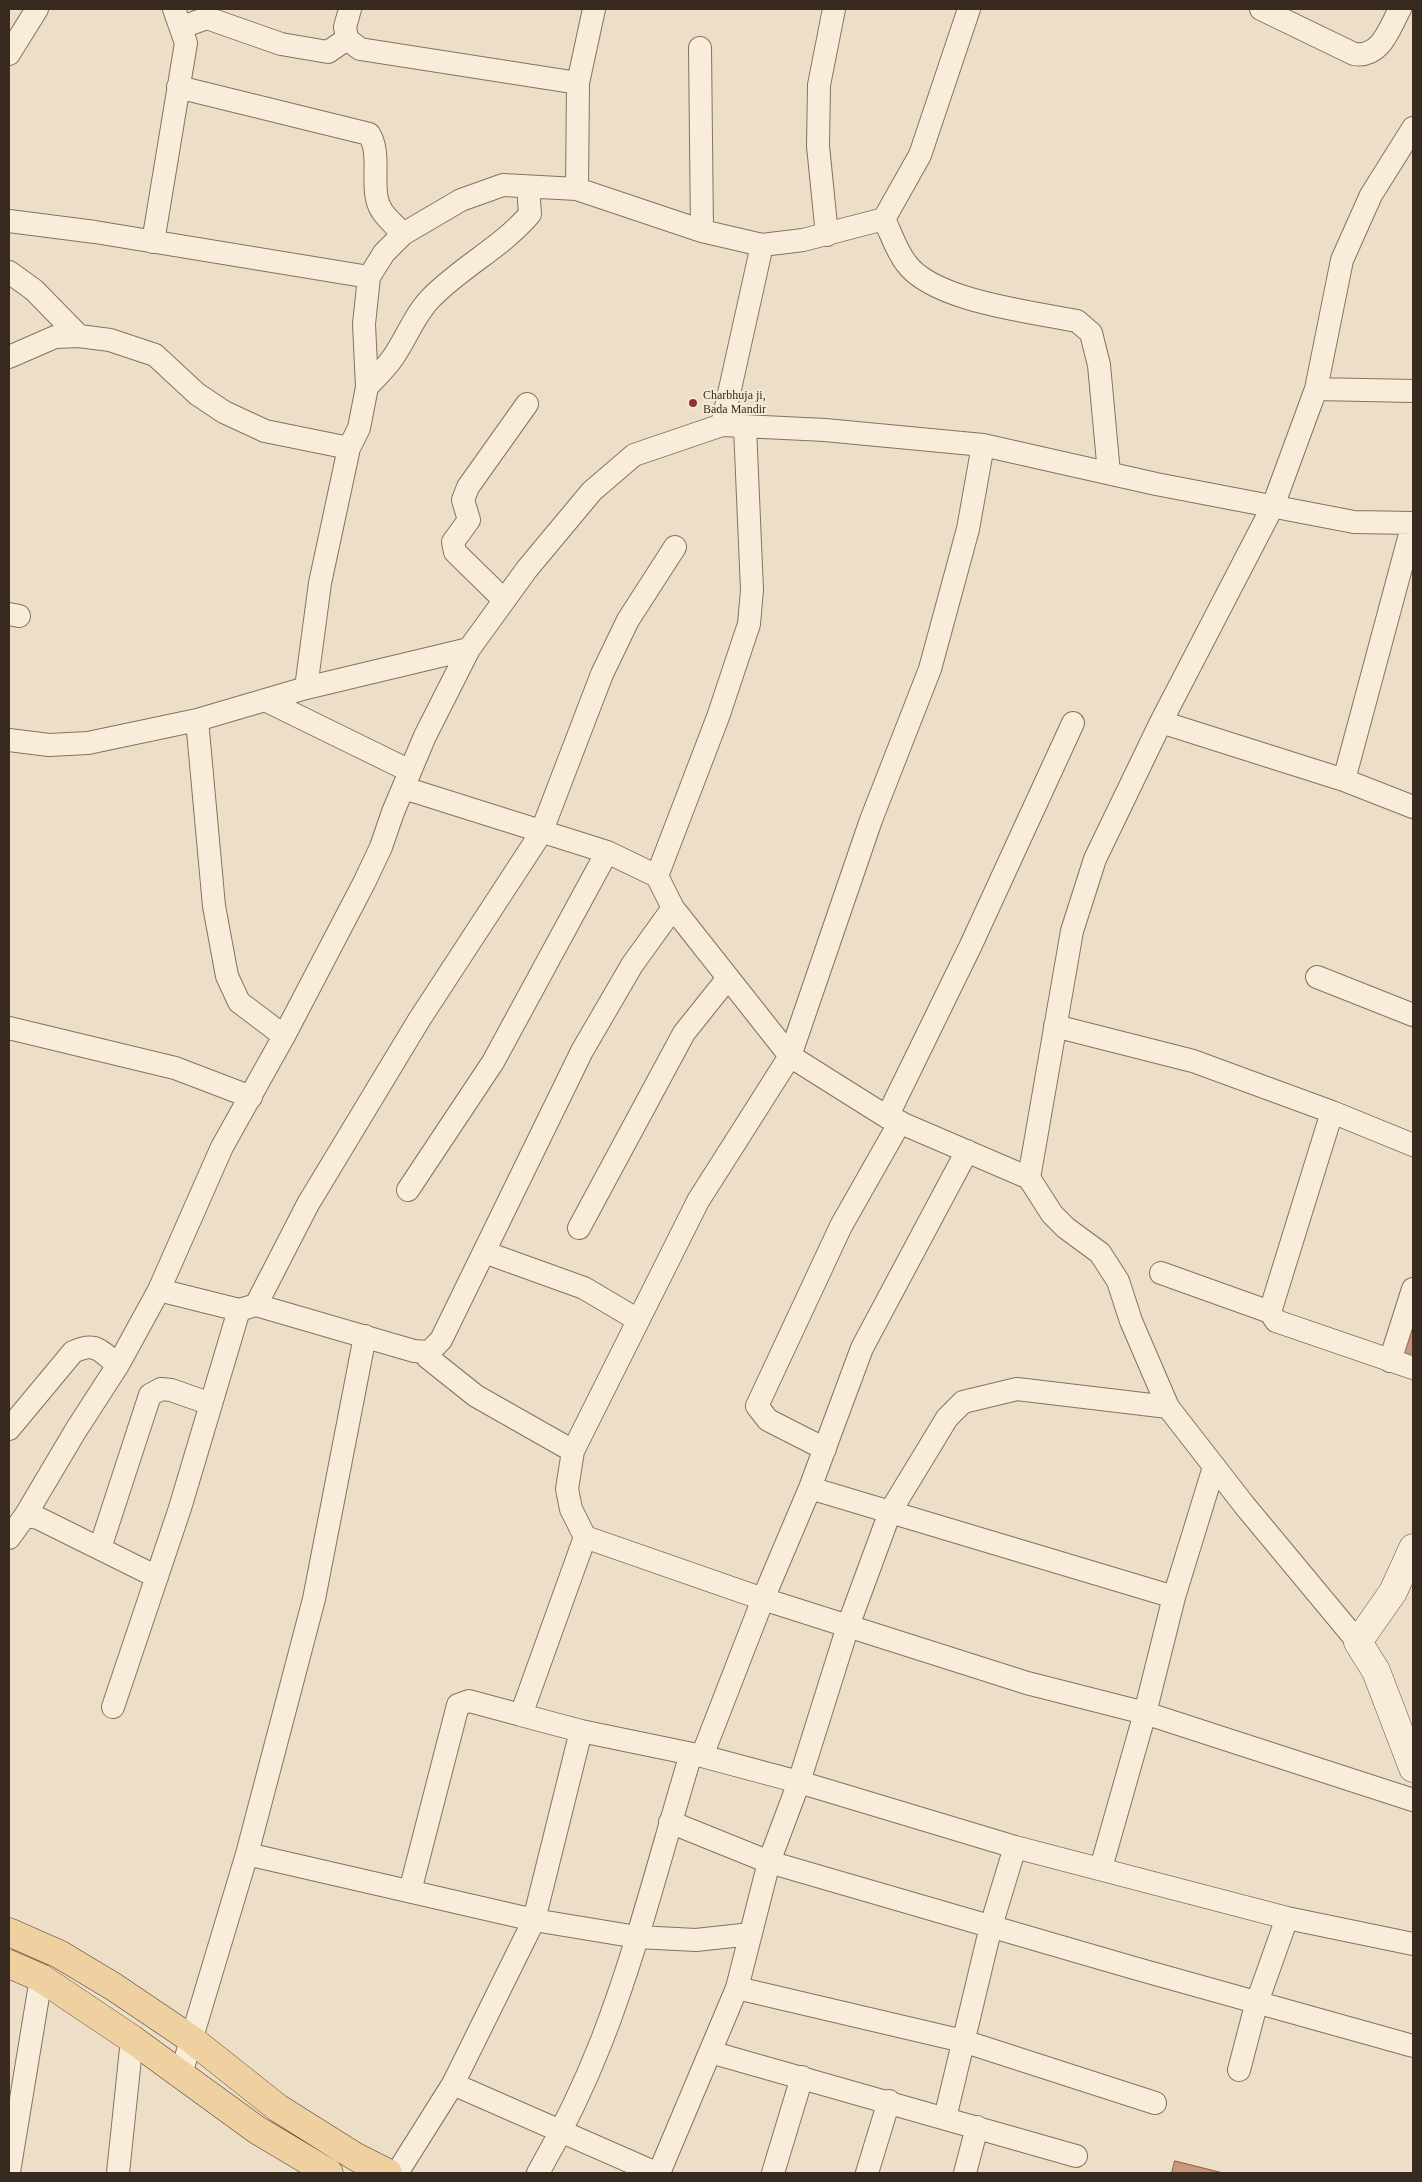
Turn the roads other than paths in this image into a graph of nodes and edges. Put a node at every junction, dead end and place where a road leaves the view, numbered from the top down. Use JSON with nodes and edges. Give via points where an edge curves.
{"nodes":[{"id":1,"x":37,"y":9,"type":"edge"},
{"id":2,"x":350,"y":9,"type":"edge"},
{"id":3,"x":594,"y":9,"type":"edge"},
{"id":4,"x":834,"y":9,"type":"edge"},
{"id":5,"x":969,"y":9,"type":"edge"},
{"id":6,"x":1260,"y":9,"type":"edge"},
{"id":7,"x":1400,"y":9,"type":"edge"},
{"id":8,"x":178,"y":18,"type":"edge"},
{"id":9,"x":348,"y":40,"type":"junction"},
{"id":10,"x":700,"y":48,"type":"dead end"},
{"id":11,"x":9,"y":54,"type":"edge"},
{"id":12,"x":578,"y":83,"type":"junction"},
{"id":13,"x":178,"y":87,"type":"junction"},
{"id":14,"x":1413,"y":128,"type":"edge"},
{"id":15,"x":528,"y":187,"type":"junction"},
{"id":16,"x":577,"y":189,"type":"junction"},
{"id":17,"x":884,"y":219,"type":"junction"},
{"id":18,"x":9,"y":221,"type":"edge"},
{"id":19,"x":702,"y":231,"type":"junction"},
{"id":20,"x":403,"y":234,"type":"junction"},
{"id":21,"x":827,"y":235,"type":"junction"},
{"id":22,"x":153,"y":242,"type":"junction"},
{"id":23,"x":762,"y":245,"type":"junction"},
{"id":24,"x":9,"y":272,"type":"edge"},
{"id":25,"x":369,"y":277,"type":"junction"},
{"id":26,"x":78,"y":336,"type":"junction"},
{"id":27,"x":9,"y":357,"type":"edge"},
{"id":28,"x":367,"y":387,"type":"junction"},
{"id":29,"x":1316,"y":389,"type":"junction"},
{"id":30,"x":1413,"y":391,"type":"edge"},
{"id":31,"x":527,"y":404,"type":"dead end"},
{"id":32,"x":722,"y":425,"type":"junction"},
{"id":33,"x":745,"y":427,"type":"junction"},
{"id":34,"x":983,"y":444,"type":"junction"},
{"id":35,"x":349,"y":448,"type":"junction"},
{"id":36,"x":1109,"y":473,"type":"junction"},
{"id":37,"x":1273,"y":506,"type":"junction"},
{"id":38,"x":1413,"y":523,"type":"edge"},
{"id":39,"x":675,"y":547,"type":"dead end"},
{"id":40,"x":504,"y":600,"type":"junction"},
{"id":41,"x":469,"y":649,"type":"junction"},
{"id":42,"x":306,"y":688,"type":"junction"},
{"id":43,"x":265,"y":700,"type":"junction"},
{"id":44,"x":197,"y":720,"type":"junction"},
{"id":45,"x":1161,"y":722,"type":"junction"},
{"id":46,"x":1073,"y":723,"type":"dead end"},
{"id":47,"x":9,"y":740,"type":"edge"},
{"id":48,"x":407,"y":780,"type":"junction"},
{"id":49,"x":1344,"y":780,"type":"junction"},
{"id":50,"x":1413,"y":807,"type":"edge"},
{"id":51,"x":541,"y":833,"type":"junction"},
{"id":52,"x":607,"y":852,"type":"junction"},
{"id":53,"x":657,"y":876,"type":"junction"},
{"id":54,"x":672,"y":908,"type":"junction"},
{"id":55,"x":1316,"y":977,"type":"dead end"},
{"id":56,"x":728,"y":978,"type":"junction"},
{"id":57,"x":1413,"y":1016,"type":"edge"},
{"id":58,"x":1055,"y":1026,"type":"junction"},
{"id":59,"x":9,"y":1028,"type":"edge"},
{"id":60,"x":284,"y":1036,"type":"junction"},
{"id":61,"x":790,"y":1056,"type":"junction"},
{"id":62,"x":251,"y":1096,"type":"junction"},
{"id":63,"x":1332,"y":1112,"type":"junction"},
{"id":64,"x":894,"y":1120,"type":"junction"},
{"id":65,"x":1413,"y":1145,"type":"edge"},
{"id":66,"x":966,"y":1151,"type":"junction"},
{"id":67,"x":1029,"y":1178,"type":"junction"},
{"id":68,"x":408,"y":1190,"type":"dead end"},
{"id":69,"x":579,"y":1228,"type":"dead end"},
{"id":70,"x":484,"y":1252,"type":"junction"},
{"id":71,"x":1161,"y":1273,"type":"dead end"},
{"id":72,"x":158,"y":1290,"type":"junction"},
{"id":73,"x":1413,"y":1290,"type":"edge"},
{"id":74,"x":247,"y":1308,"type":"junction"},
{"id":75,"x":1270,"y":1312,"type":"junction"},
{"id":76,"x":638,"y":1320,"type":"junction"},
{"id":77,"x":365,"y":1336,"type":"junction"},
{"id":78,"x":429,"y":1352,"type":"junction"},
{"id":79,"x":1390,"y":1361,"type":"junction"},
{"id":80,"x":118,"y":1365,"type":"junction"},
{"id":81,"x":1413,"y":1368,"type":"edge"},
{"id":82,"x":211,"y":1404,"type":"junction"},
{"id":83,"x":1168,"y":1407,"type":"junction"},
{"id":84,"x":10,"y":1425,"type":"edge"},
{"id":85,"x":825,"y":1450,"type":"junction"},
{"id":86,"x":574,"y":1452,"type":"junction"},
{"id":87,"x":1214,"y":1467,"type":"junction"},
{"id":88,"x":810,"y":1488,"type":"junction"},
{"id":89,"x":890,"y":1512,"type":"junction"},
{"id":90,"x":25,"y":1516,"type":"junction"},
{"id":91,"x":9,"y":1538,"type":"edge"},
{"id":92,"x":585,"y":1538,"type":"junction"},
{"id":93,"x":100,"y":1548,"type":"junction"},
{"id":94,"x":1413,"y":1548,"type":"edge"},
{"id":95,"x":157,"y":1577,"type":"junction"},
{"id":96,"x":1174,"y":1597,"type":"junction"},
{"id":97,"x":763,"y":1598,"type":"junction"},
{"id":98,"x":848,"y":1626,"type":"junction"},
{"id":99,"x":1358,"y":1642,"type":"junction"},
{"id":100,"x":113,"y":1707,"type":"dead end"},
{"id":101,"x":1145,"y":1713,"type":"junction"},
{"id":102,"x":521,"y":1715,"type":"junction"},
{"id":103,"x":581,"y":1732,"type":"junction"},
{"id":104,"x":697,"y":1755,"type":"junction"},
{"id":105,"x":1413,"y":1768,"type":"edge"},
{"id":106,"x":798,"y":1782,"type":"junction"},
{"id":107,"x":1413,"y":1800,"type":"edge"},
{"id":108,"x":670,"y":1822,"type":"junction"},
{"id":109,"x":1016,"y":1846,"type":"junction"},
{"id":110,"x":247,"y":1854,"type":"junction"},
{"id":111,"x":769,"y":1862,"type":"junction"},
{"id":112,"x":1100,"y":1868,"type":"junction"},
{"id":113,"x":410,"y":1891,"type":"junction"},
{"id":114,"x":1287,"y":1918,"type":"junction"},
{"id":115,"x":534,"y":1920,"type":"junction"},
{"id":116,"x":991,"y":1926,"type":"junction"},
{"id":117,"x":9,"y":1932,"type":"edge"},
{"id":118,"x":751,"y":1934,"type":"junction"},
{"id":119,"x":637,"y":1937,"type":"junction"},
{"id":120,"x":1413,"y":1944,"type":"edge"},
{"id":121,"x":9,"y":1964,"type":"edge"},
{"id":122,"x":41,"y":1978,"type":"junction"},
{"id":123,"x":737,"y":1988,"type":"junction"},
{"id":124,"x":1257,"y":2002,"type":"junction"},
{"id":125,"x":132,"y":2039,"type":"junction"},
{"id":126,"x":191,"y":2039,"type":"junction"},
{"id":127,"x":964,"y":2041,"type":"junction"},
{"id":128,"x":1413,"y":2046,"type":"edge"},
{"id":129,"x":710,"y":2052,"type":"junction"},
{"id":130,"x":1239,"y":2070,"type":"dead end"},
{"id":131,"x":181,"y":2074,"type":"junction"},
{"id":132,"x":802,"y":2077,"type":"junction"},
{"id":133,"x":454,"y":2084,"type":"junction"},
{"id":134,"x":889,"y":2101,"type":"junction"},
{"id":135,"x":1155,"y":2103,"type":"dead end"},
{"id":136,"x":945,"y":2118,"type":"junction"},
{"id":137,"x":977,"y":2127,"type":"junction"},
{"id":138,"x":562,"y":2132,"type":"junction"},
{"id":139,"x":1076,"y":2156,"type":"dead end"},
{"id":140,"x":9,"y":2172,"type":"edge"},
{"id":141,"x":653,"y":2172,"type":"edge"},
{"id":142,"x":118,"y":2173,"type":"edge"},
{"id":143,"x":329,"y":2173,"type":"edge"},
{"id":144,"x":388,"y":2173,"type":"edge"},
{"id":145,"x":398,"y":2173,"type":"edge"},
{"id":146,"x":538,"y":2173,"type":"edge"},
{"id":147,"x":773,"y":2173,"type":"edge"},
{"id":148,"x":867,"y":2173,"type":"edge"},
{"id":149,"x":967,"y":2173,"type":"edge"}],
"edges":[{"from":1,"to":11,"type":"street"},
{"from":2,"to":9,"type":"street","via":[[345,28]]},
{"from":3,"to":12,"type":"street"},
{"from":4,"to":21,"type":"street","via":[[819,85],[818,146]]},
{"from":5,"to":17,"type":"street","via":[[920,155]]},
{"from":6,"to":7,"type":"street","via":[[1354,54],[1364,55],[1377,50]]},
{"from":8,"to":9,"type":"street","via":[[207,18],[281,44],[328,52]]},
{"from":8,"to":13,"type":"street","via":[[186,44]]},
{"from":9,"to":12,"type":"street","via":[[360,49]]},
{"from":10,"to":19,"type":"street"},
{"from":12,"to":16,"type":"street"},
{"from":13,"to":20,"type":"street","via":[[369,134],[375,146],[377,196],[381,210]]},
{"from":13,"to":22,"type":"street"},
{"from":14,"to":29,"type":"street","via":[[1371,195],[1342,260]]},
{"from":15,"to":16,"type":"street"},
{"from":15,"to":20,"type":"street","via":[[503,185],[461,200]]},
{"from":15,"to":28,"type":"street","via":[[530,214],[518,228],[429,300],[394,358]]},
{"from":16,"to":19,"type":"street"},
{"from":17,"to":21,"type":"street"},
{"from":17,"to":36,"type":"street","via":[[906,264],[930,284],[963,298],[1077,321],[1091,333],[1099,365]]},
{"from":18,"to":22,"type":"street"},
{"from":19,"to":23,"type":"street"},
{"from":20,"to":25,"type":"street","via":[[384,253]]},
{"from":21,"to":23,"type":"street"},
{"from":22,"to":25,"type":"street"},
{"from":23,"to":32,"type":"street"},
{"from":24,"to":26,"type":"street","via":[[34,290]]},
{"from":25,"to":28,"type":"street","via":[[364,324]]},
{"from":26,"to":27,"type":"street","via":[[54,337]]},
{"from":26,"to":35,"type":"street","via":[[110,340],[155,355],[197,394],[224,412],[265,431]]},
{"from":28,"to":35,"type":"street","via":[[359,428]]},
{"from":29,"to":30,"type":"street"},
{"from":29,"to":37,"type":"street"},
{"from":31,"to":40,"type":"street","via":[[468,487],[463,500],[469,520],[453,542],[455,552]]},
{"from":32,"to":33,"type":"street"},
{"from":32,"to":40,"type":"street","via":[[634,456],[592,491]]},
{"from":33,"to":34,"type":"street","via":[[825,430]]},
{"from":33,"to":53,"type":"street","via":[[752,590],[750,624],[718,718]]},
{"from":34,"to":36,"type":"street"},
{"from":34,"to":61,"type":"street","via":[[968,529],[930,669],[871,820]]},
{"from":35,"to":42,"type":"street","via":[[320,583]]},
{"from":36,"to":37,"type":"street"},
{"from":37,"to":38,"type":"street","via":[[1354,522]]},
{"from":37,"to":45,"type":"street"},
{"from":38,"to":49,"type":"street"},
{"from":39,"to":51,"type":"street","via":[[628,620],[602,674]]},
{"from":40,"to":41,"type":"street"},
{"from":41,"to":42,"type":"street"},
{"from":41,"to":48,"type":"street"},
{"from":42,"to":43,"type":"street"},
{"from":43,"to":44,"type":"street"},
{"from":43,"to":48,"type":"street"},
{"from":44,"to":47,"type":"street","via":[[88,743],[49,745]]},
{"from":44,"to":60,"type":"street","via":[[214,906],[227,976],[239,1002]]},
{"from":45,"to":49,"type":"street"},
{"from":45,"to":58,"type":"street","via":[[1095,859],[1072,931]]},
{"from":46,"to":64,"type":"street"},
{"from":48,"to":51,"type":"street"},
{"from":48,"to":60,"type":"street","via":[[364,883]]},
{"from":49,"to":50,"type":"street"},
{"from":51,"to":52,"type":"street"},
{"from":51,"to":74,"type":"street","via":[[419,1020]]},
{"from":52,"to":53,"type":"street"},
{"from":52,"to":68,"type":"street","via":[[493,1062]]},
{"from":53,"to":54,"type":"street"},
{"from":54,"to":56,"type":"street"},
{"from":54,"to":70,"type":"street","via":[[632,965],[582,1051]]},
{"from":55,"to":57,"type":"street"},
{"from":56,"to":61,"type":"street"},
{"from":56,"to":69,"type":"street","via":[[684,1033]]},
{"from":58,"to":63,"type":"street","via":[[1193,1060]]},
{"from":58,"to":67,"type":"street"},
{"from":59,"to":62,"type":"street","via":[[175,1068]]},
{"from":60,"to":62,"type":"street"},
{"from":61,"to":64,"type":"street"},
{"from":61,"to":76,"type":"street","via":[[698,1201]]},
{"from":62,"to":72,"type":"street","via":[[222,1147]]},
{"from":63,"to":65,"type":"street"},
{"from":63,"to":75,"type":"street"},
{"from":64,"to":66,"type":"street"},
{"from":64,"to":85,"type":"street","via":[[757,1406],[768,1420]]},
{"from":66,"to":67,"type":"street"},
{"from":66,"to":85,"type":"street","via":[[862,1348]]},
{"from":67,"to":83,"type":"street","via":[[1052,1214],[1100,1253],[1118,1281],[1130,1321]]},
{"from":70,"to":76,"type":"street","via":[[584,1288]]},
{"from":70,"to":78,"type":"street","via":[[441,1340]]},
{"from":71,"to":75,"type":"street"},
{"from":72,"to":74,"type":"street"},
{"from":72,"to":80,"type":"street"},
{"from":73,"to":79,"type":"street"},
{"from":74,"to":77,"type":"street"},
{"from":74,"to":82,"type":"street"},
{"from":75,"to":79,"type":"street","via":[[1276,1321]]},
{"from":76,"to":86,"type":"street"},
{"from":77,"to":78,"type":"street","via":[[414,1351]]},
{"from":77,"to":110,"type":"street","via":[[314,1599]]},
{"from":78,"to":86,"type":"street","via":[[427,1357],[476,1396]]},
{"from":79,"to":81,"type":"street"},
{"from":80,"to":84,"type":"street","via":[[95,1346],[72,1352]]},
{"from":80,"to":90,"type":"street"},
{"from":82,"to":93,"type":"street","via":[[171,1390],[161,1389],[150,1395]]},
{"from":82,"to":95,"type":"street"},
{"from":83,"to":87,"type":"street"},
{"from":83,"to":89,"type":"street","via":[[1017,1389],[962,1402],[946,1418]]},
{"from":85,"to":88,"type":"street"},
{"from":86,"to":92,"type":"street","via":[[567,1489],[571,1510]]},
{"from":87,"to":96,"type":"street"},
{"from":87,"to":99,"type":"street"},
{"from":88,"to":89,"type":"street"},
{"from":88,"to":97,"type":"street"},
{"from":89,"to":96,"type":"street"},
{"from":89,"to":98,"type":"street"},
{"from":90,"to":91,"type":"street"},
{"from":90,"to":93,"type":"street","via":[[38,1518]]},
{"from":92,"to":97,"type":"street"},
{"from":92,"to":102,"type":"street"},
{"from":93,"to":95,"type":"street"},
{"from":94,"to":99,"type":"street","via":[[1393,1592]]},
{"from":95,"to":100,"type":"street"},
{"from":96,"to":101,"type":"street"},
{"from":97,"to":98,"type":"street"},
{"from":97,"to":104,"type":"street"},
{"from":98,"to":101,"type":"street","via":[[1027,1684]]},
{"from":98,"to":106,"type":"street"},
{"from":99,"to":105,"type":"street","via":[[1376,1671]]},
{"from":101,"to":107,"type":"street"},
{"from":101,"to":112,"type":"street"},
{"from":102,"to":103,"type":"street"},
{"from":102,"to":113,"type":"street","via":[[468,1701],[458,1705]]},
{"from":103,"to":104,"type":"street"},
{"from":103,"to":115,"type":"street"},
{"from":104,"to":106,"type":"street"},
{"from":104,"to":108,"type":"street"},
{"from":106,"to":109,"type":"street"},
{"from":106,"to":111,"type":"street"},
{"from":108,"to":111,"type":"street"},
{"from":108,"to":119,"type":"street"},
{"from":109,"to":112,"type":"street"},
{"from":109,"to":116,"type":"street"},
{"from":110,"to":113,"type":"street"},
{"from":110,"to":126,"type":"street"},
{"from":111,"to":116,"type":"street"},
{"from":111,"to":118,"type":"street"},
{"from":112,"to":114,"type":"street"},
{"from":113,"to":115,"type":"street"},
{"from":114,"to":120,"type":"street"},
{"from":114,"to":124,"type":"street"},
{"from":115,"to":119,"type":"street"},
{"from":115,"to":133,"type":"street"},
{"from":116,"to":124,"type":"street"},
{"from":116,"to":127,"type":"street"},
{"from":117,"to":126,"type":"main road","via":[[59,1954]]},
{"from":118,"to":119,"type":"street","via":[[696,1940]]},
{"from":118,"to":123,"type":"street"},
{"from":119,"to":138,"type":"street","via":[[602,2040]]},
{"from":121,"to":122,"type":"main road"},
{"from":122,"to":125,"type":"main road"},
{"from":122,"to":140,"type":"street"},
{"from":123,"to":127,"type":"street"},
{"from":123,"to":129,"type":"street"},
{"from":124,"to":128,"type":"street"},
{"from":124,"to":130,"type":"street"},
{"from":125,"to":131,"type":"main road"},
{"from":125,"to":142,"type":"street"},
{"from":126,"to":131,"type":"street"},
{"from":126,"to":144,"type":"main road","via":[[278,2108],[356,2157]]},
{"from":127,"to":135,"type":"street"},
{"from":127,"to":136,"type":"street"},
{"from":129,"to":132,"type":"street"},
{"from":129,"to":141,"type":"street"},
{"from":131,"to":143,"type":"main road","via":[[257,2130]]},
{"from":132,"to":134,"type":"street"},
{"from":132,"to":147,"type":"street"},
{"from":133,"to":138,"type":"street"},
{"from":133,"to":145,"type":"street"},
{"from":134,"to":136,"type":"street"},
{"from":134,"to":148,"type":"street"},
{"from":136,"to":137,"type":"street"},
{"from":137,"to":139,"type":"street"},
{"from":137,"to":149,"type":"street"},
{"from":138,"to":141,"type":"street"},
{"from":138,"to":146,"type":"street"}]}
